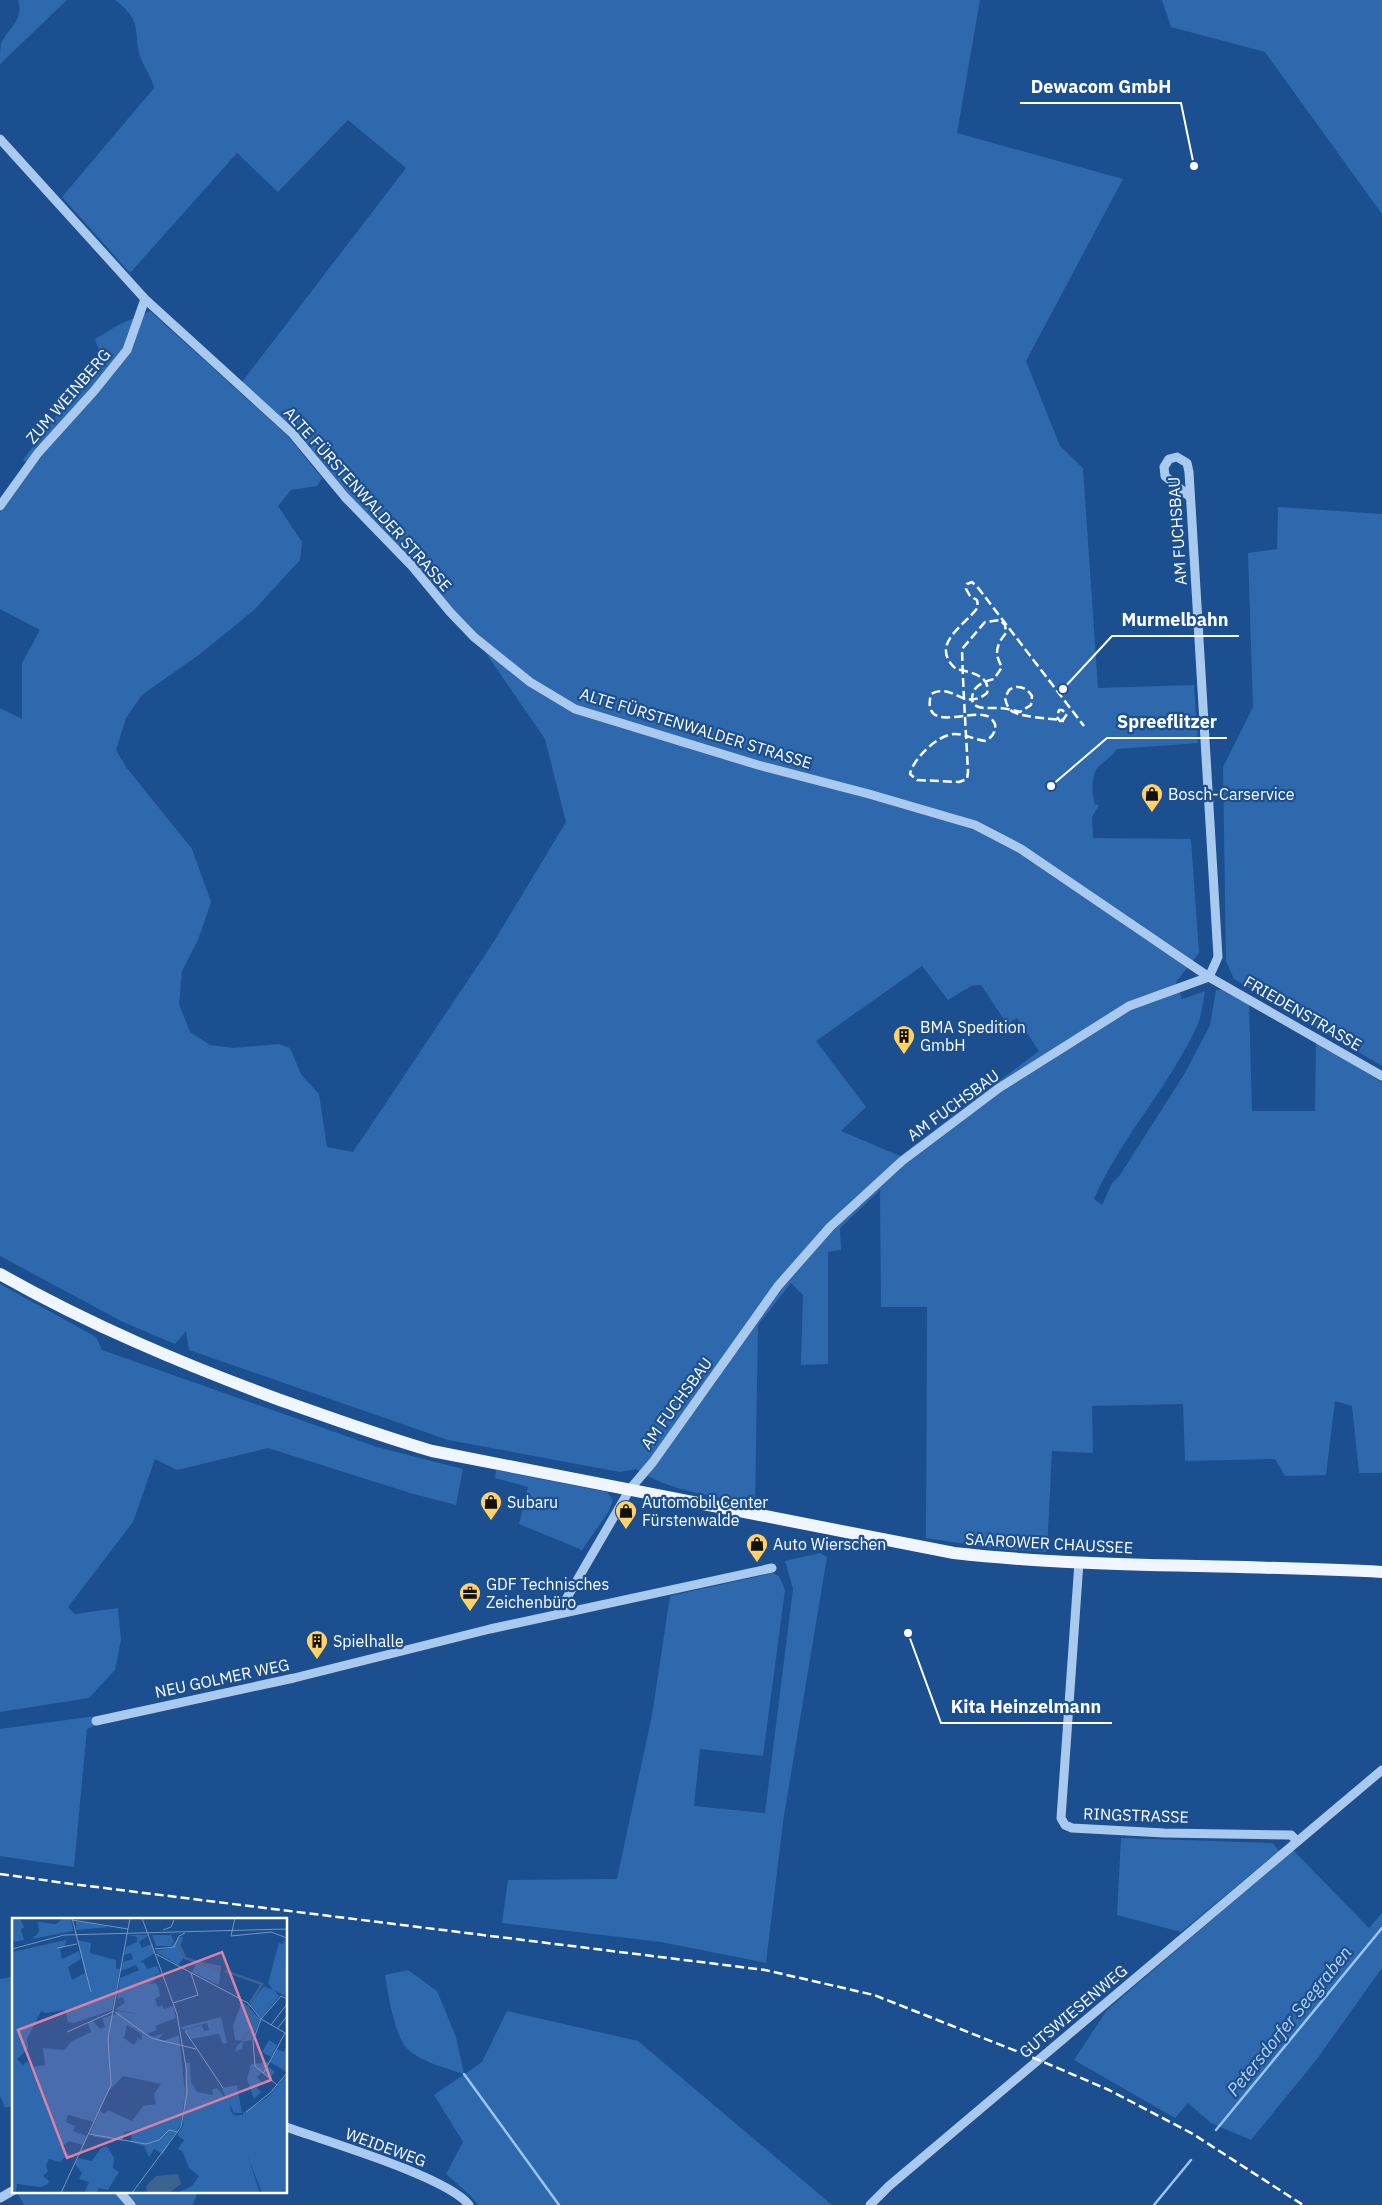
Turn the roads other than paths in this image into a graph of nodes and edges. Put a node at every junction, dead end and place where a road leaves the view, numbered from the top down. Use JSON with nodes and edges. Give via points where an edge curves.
{"nodes":[{"id":1,"x":0,"y":140,"type":"edge"},
{"id":2,"x":146,"y":299,"type":"junction"},
{"id":3,"x":1190,"y":497,"type":"junction"},
{"id":4,"x":0,"y":506,"type":"edge"},
{"id":5,"x":1209,"y":976,"type":"junction"},
{"id":6,"x":1382,"y":1076,"type":"edge"},
{"id":7,"x":0,"y":1274,"type":"edge"},
{"id":8,"x":630,"y":1489,"type":"junction"},
{"id":9,"x":1079,"y":1562,"type":"junction"},
{"id":10,"x":772,"y":1568,"type":"dead end"},
{"id":11,"x":1382,"y":1572,"type":"edge"},
{"id":12,"x":558,"y":1613,"type":"junction"},
{"id":13,"x":96,"y":1721,"type":"dead end"},
{"id":14,"x":1382,"y":1770,"type":"edge"},
{"id":15,"x":1297,"y":1841,"type":"junction"},
{"id":16,"x":288,"y":2128,"type":"edge"},
{"id":17,"x":12,"y":2191,"type":"edge"},
{"id":18,"x":120,"y":2192,"type":"edge"},
{"id":19,"x":0,"y":2198,"type":"edge"},
{"id":20,"x":131,"y":2205,"type":"edge"},
{"id":21,"x":469,"y":2205,"type":"edge"},
{"id":22,"x":870,"y":2205,"type":"edge"}],
"edges":[{"from":1,"to":2,"type":"street","name":"ALTE FÜRSTENWALDER STRASSE"},
{"from":2,"to":4,"type":"street","name":"ZUM WEINBERG","via":[[127,350],[43,447]]},
{"from":2,"to":5,"type":"street","name":"ALTE FÜRSTENWALDER STRASSE","via":[[292,433],[345,497],[411,565],[450,612],[474,637],[530,682],[575,709],[758,765],[975,825],[1021,848]]},
{"from":3,"to":3,"type":"street","name":"AM FUCHSBAU","via":[[1165,476],[1164,467],[1169,459],[1177,457],[1188,463]]},
{"from":3,"to":5,"type":"street","name":"AM FUCHSBAU","via":[[1218,957]]},
{"from":5,"to":6,"type":"street","name":"FRIEDENSTRASSE"},
{"from":5,"to":8,"type":"street","name":"AM FUCHSBAU","via":[[1129,1006],[999,1088],[902,1161],[830,1227],[778,1286],[653,1462]]},
{"from":7,"to":8,"type":"main road","name":"SAAROWER CHAUSSEE","via":[[67,1311],[177,1361],[385,1438],[432,1451]]},
{"from":8,"to":9,"type":"main road","name":"SAAROWER CHAUSSEE","via":[[954,1553]]},
{"from":8,"to":12,"type":"street"},
{"from":9,"to":11,"type":"main road","name":"SAAROWER CHAUSSEE"},
{"from":9,"to":15,"type":"street","name":"RINGSTRASSE","via":[[1060,1818],[1065,1825],[1072,1828],[1291,1835]]},
{"from":10,"to":12,"type":"street","name":"NEU GOLMER WEG"},
{"from":12,"to":13,"type":"street","name":"NEU GOLMER WEG","via":[[294,1678]]},
{"from":14,"to":15,"type":"street"},
{"from":15,"to":22,"type":"street","name":"GUTSWIESENWEG"},
{"from":16,"to":21,"type":"street","name":"WEIDEWEG","via":[[432,2179],[465,2199]]},
{"from":17,"to":19,"type":"street"},
{"from":18,"to":20,"type":"street"}]}
